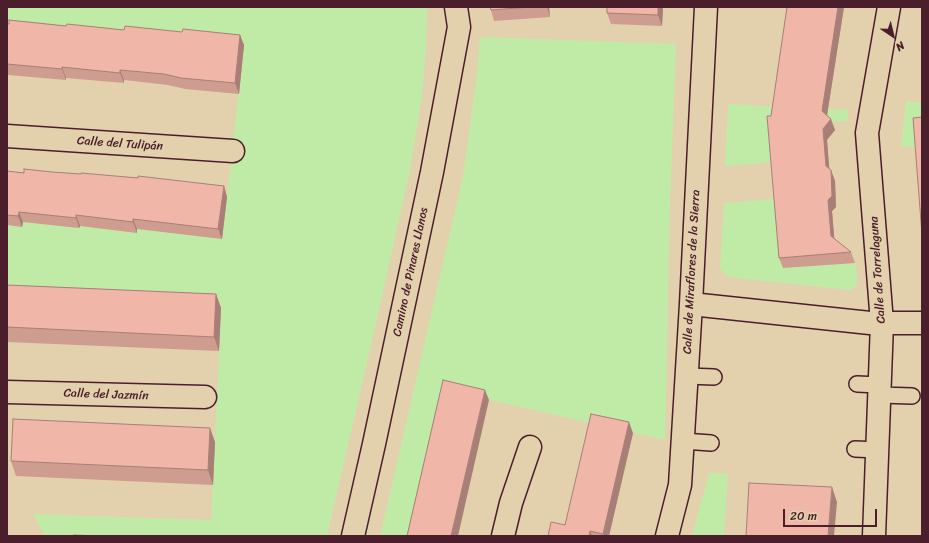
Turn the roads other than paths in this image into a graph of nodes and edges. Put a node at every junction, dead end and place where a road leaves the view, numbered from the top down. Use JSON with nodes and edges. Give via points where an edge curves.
{"nodes":[{"id":1,"x":456,"y":7,"type":"edge"},
{"id":2,"x":706,"y":7,"type":"edge"},
{"id":3,"x":889,"y":7,"type":"edge"},
{"id":4,"x":7,"y":136,"type":"edge"},
{"id":5,"x":232,"y":151,"type":"dead end"},
{"id":6,"x":691,"y":304,"type":"junction"},
{"id":7,"x":922,"y":323,"type":"edge"},
{"id":8,"x":882,"y":324,"type":"junction"},
{"id":9,"x":687,"y":376,"type":"junction"},
{"id":10,"x":714,"y":377,"type":"dead end"},
{"id":11,"x":857,"y":384,"type":"dead end"},
{"id":12,"x":880,"y":390,"type":"junction"},
{"id":13,"x":7,"y":392,"type":"edge"},
{"id":14,"x":912,"y":396,"type":"dead end"},
{"id":15,"x":205,"y":397,"type":"dead end"},
{"id":16,"x":683,"y":441,"type":"junction"},
{"id":17,"x":712,"y":443,"type":"dead end"},
{"id":18,"x":530,"y":447,"type":"dead end"},
{"id":19,"x":855,"y":449,"type":"dead end"},
{"id":20,"x":878,"y":450,"type":"junction"},
{"id":21,"x":353,"y":536,"type":"edge"},
{"id":22,"x":503,"y":536,"type":"edge"},
{"id":23,"x":667,"y":536,"type":"edge"},
{"id":24,"x":874,"y":536,"type":"edge"}],
"edges":[{"from":1,"to":21,"type":"street","name":"Camino de Pinares Llanos","via":[[459,27],[432,172]]},
{"from":2,"to":6,"type":"street","name":"Calle de Miraflores de la Sierra"},
{"from":3,"to":8,"type":"street","name":"Calle de Torrelaguna","via":[[867,133]]},
{"from":4,"to":5,"type":"street","name":"Calle del Tulipán"},
{"from":6,"to":8,"type":"street"},
{"from":6,"to":9,"type":"street","name":"Calle de Miraflores de la Sierra"},
{"from":7,"to":8,"type":"street"},
{"from":8,"to":12,"type":"street","name":"Calle de Torrelaguna"},
{"from":9,"to":10,"type":"lane"},
{"from":9,"to":16,"type":"street","name":"Calle de Miraflores de la Sierra"},
{"from":11,"to":12,"type":"lane"},
{"from":12,"to":14,"type":"lane"},
{"from":12,"to":20,"type":"street","name":"Calle de Torrelaguna"},
{"from":13,"to":15,"type":"street","name":"Calle del Jazmín"},
{"from":16,"to":17,"type":"lane"},
{"from":16,"to":23,"type":"street","name":"Calle de Miraflores de la Sierra","via":[[680,485]]},
{"from":18,"to":22,"type":"street"},
{"from":19,"to":20,"type":"lane"},
{"from":20,"to":24,"type":"street","name":"Calle de Torrelaguna"}]}
